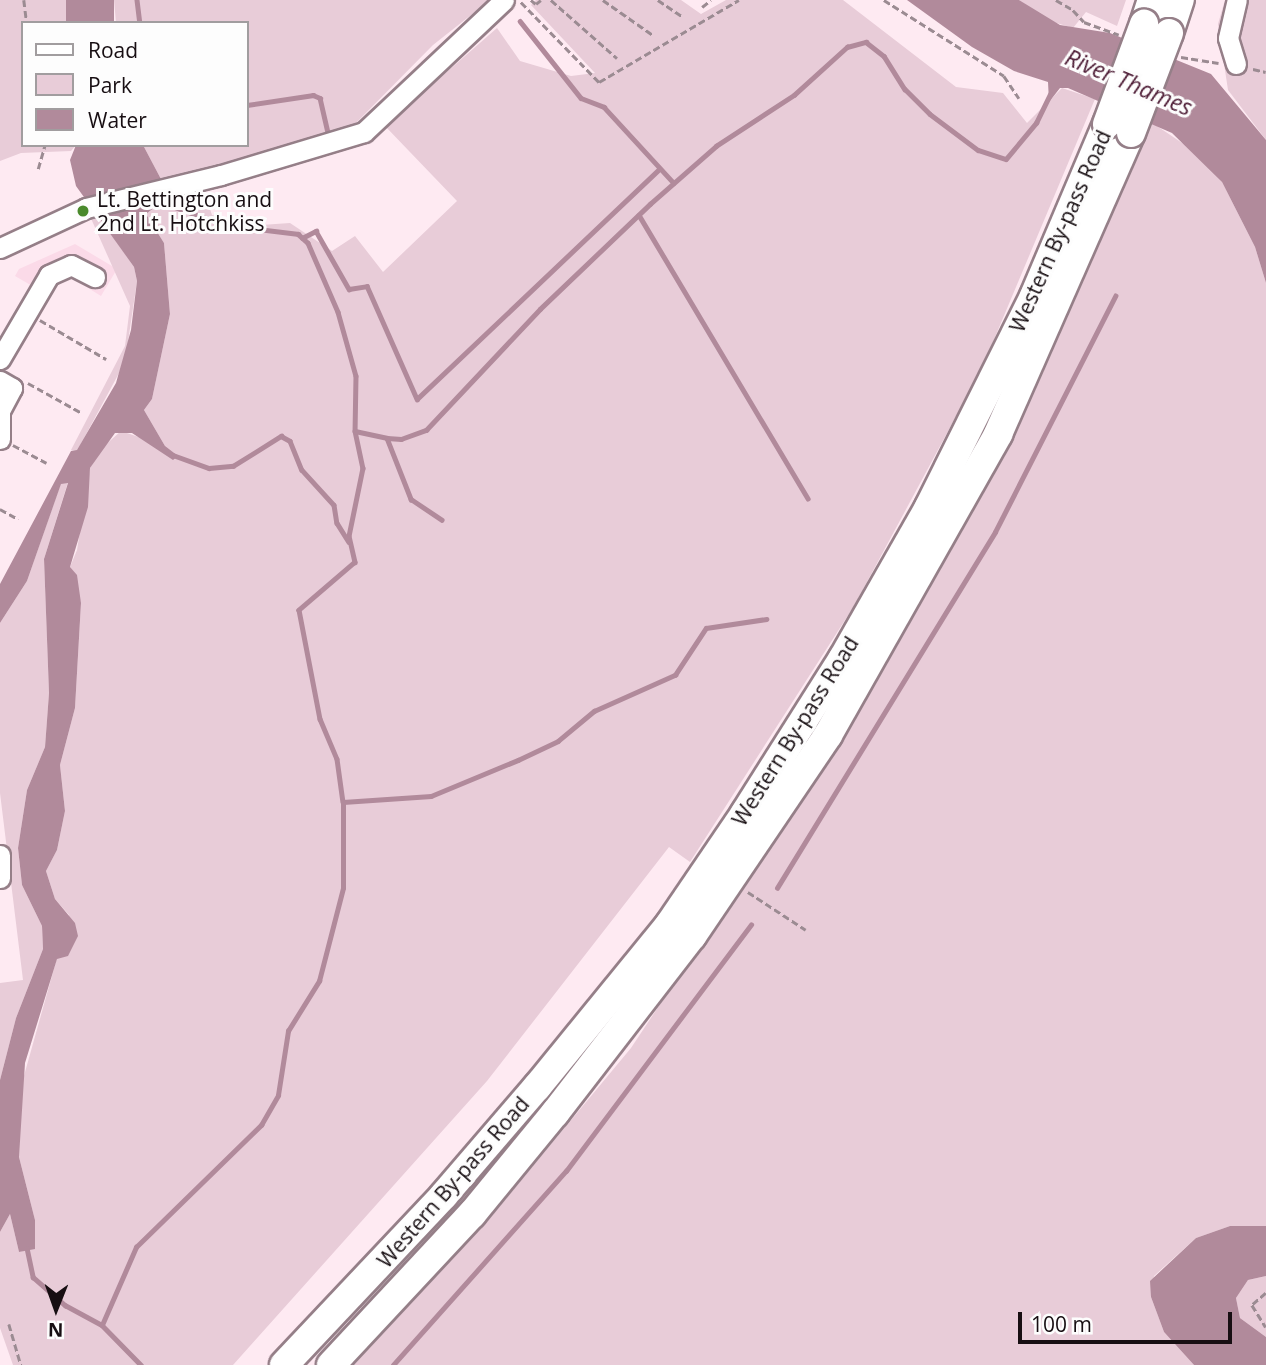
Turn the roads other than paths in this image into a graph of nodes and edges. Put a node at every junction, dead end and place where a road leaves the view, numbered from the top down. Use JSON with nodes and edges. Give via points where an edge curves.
{"nodes":[{"id":1,"x":504,"y":0,"type":"edge"},
{"id":2,"x":1180,"y":0,"type":"edge"},
{"id":3,"x":1237,"y":0,"type":"edge"},
{"id":4,"x":1161,"y":28,"type":"edge"},
{"id":5,"x":1236,"y":64,"type":"road end"},
{"id":6,"x":1119,"y":129,"type":"junction"},
{"id":7,"x":0,"y":248,"type":"edge"},
{"id":8,"x":94,"y":276,"type":"dead end"},
{"id":9,"x":0,"y":359,"type":"edge"},
{"id":10,"x":9,"y":379,"type":"edge"},
{"id":11,"x":0,"y":411,"type":"edge"},
{"id":12,"x":0,"y":439,"type":"edge"},
{"id":13,"x":0,"y":855,"type":"edge"},
{"id":14,"x":0,"y":878,"type":"edge"},
{"id":15,"x":284,"y":1365,"type":"edge"},
{"id":16,"x":331,"y":1365,"type":"edge"}],
"edges":[{"from":1,"to":7,"type":"street","via":[[364,132],[86,208]]},
{"from":2,"to":4,"type":"highway","name":"Western By-pass Road"},
{"from":3,"to":5,"type":"street","via":[[1228,38]]},
{"from":4,"to":6,"type":"highway","name":"Western By-pass Road","bridge":true},
{"from":6,"to":15,"type":"highway","name":"Western By-pass Road","via":[[929,507],[843,658],[745,813],[669,925],[537,1087],[444,1195]]},
{"from":6,"to":16,"type":"highway","name":"Western By-pass Road","via":[[1043,338],[948,527],[828,735],[731,880],[480,1204]]},
{"from":8,"to":9,"type":"street","via":[[71,265],[49,275]]},
{"from":10,"to":11,"type":"street","via":[[12,388]]},
{"from":11,"to":12,"type":"street"},
{"from":13,"to":14,"type":"street"}]}
